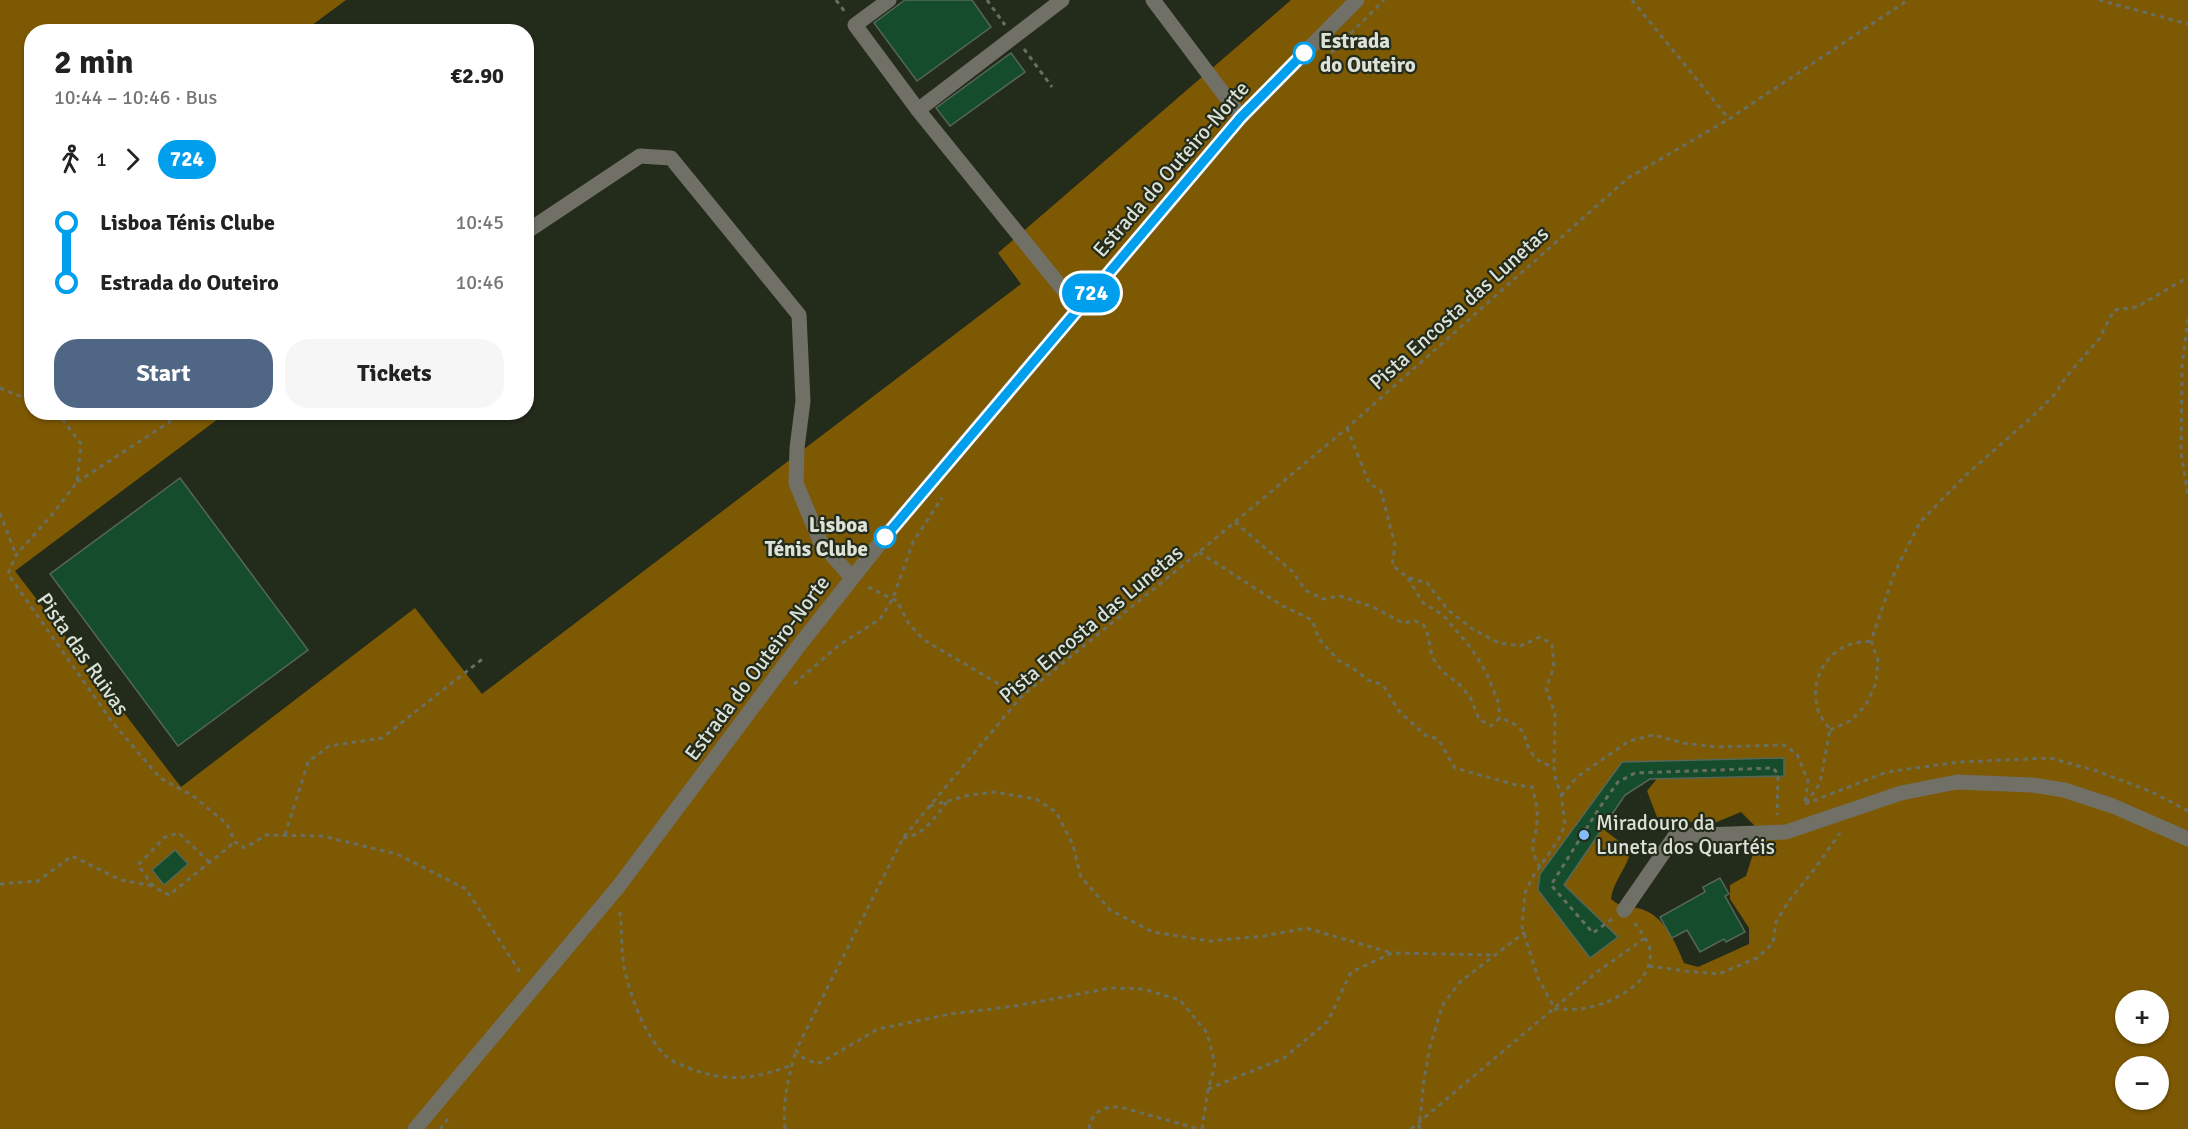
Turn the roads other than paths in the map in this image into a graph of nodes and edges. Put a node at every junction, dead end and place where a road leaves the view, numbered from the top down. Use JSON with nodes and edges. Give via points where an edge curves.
{"nodes":[{"id":1,"x":889,"y":0,"type":"edge"},
{"id":2,"x":1062,"y":0,"type":"edge"},
{"id":3,"x":1153,"y":0,"type":"edge"},
{"id":4,"x":1357,"y":0,"type":"edge"},
{"id":5,"x":918,"y":110,"type":"junction"},
{"id":6,"x":1241,"y":117,"type":"junction"},
{"id":7,"x":534,"y":226,"type":"edge"},
{"id":8,"x":1078,"y":308,"type":"junction"},
{"id":9,"x":852,"y":578,"type":"junction"},
{"id":10,"x":2188,"y":839,"type":"edge"},
{"id":11,"x":1624,"y":910,"type":"road end"},
{"id":12,"x":415,"y":1129,"type":"edge"}],
"edges":[{"from":1,"to":5,"type":"street","via":[[855,25]]},
{"from":2,"to":5,"type":"street"},
{"from":3,"to":6,"type":"street"},
{"from":4,"to":6,"type":"street","name":"Estrada do Outeiro-Norte"},
{"from":5,"to":8,"type":"street"},
{"from":6,"to":8,"type":"street","name":"Estrada do Outeiro-Norte"},
{"from":7,"to":9,"type":"street","via":[[639,156],[671,158],[800,315],[803,401],[795,483],[820,541]]},
{"from":8,"to":9,"type":"street","name":"Estrada do Outeiro-Norte"},
{"from":9,"to":12,"type":"street","name":"Estrada do Outeiro-Norte","via":[[618,887]]},
{"from":10,"to":11,"type":"street","via":[[2113,806],[2064,790],[1957,783],[1901,793],[1804,827],[1777,832],[1675,836]]}]}
